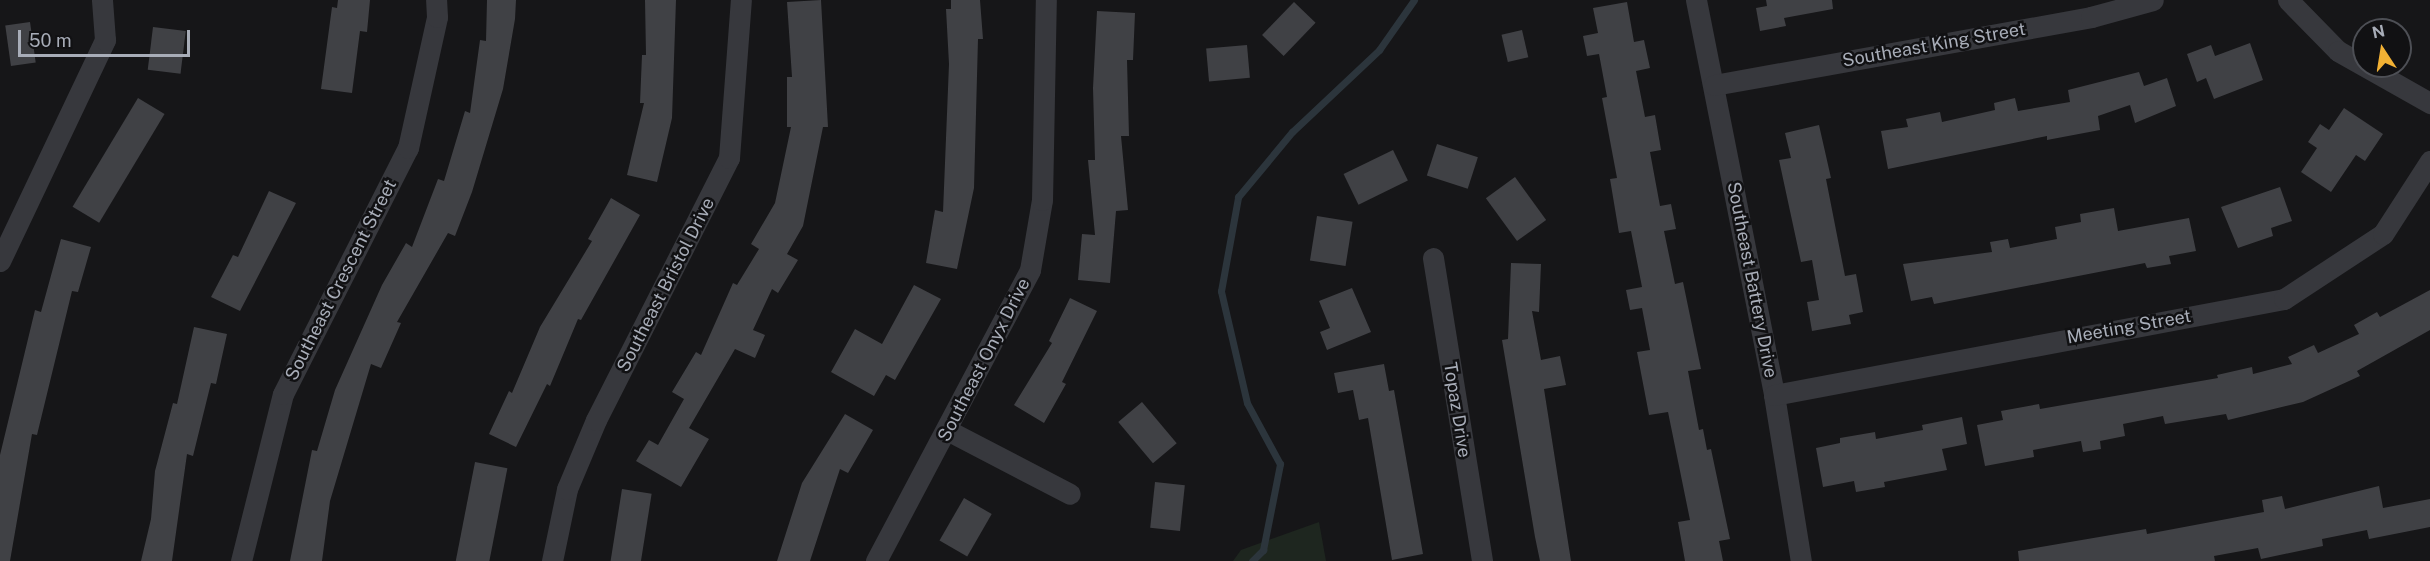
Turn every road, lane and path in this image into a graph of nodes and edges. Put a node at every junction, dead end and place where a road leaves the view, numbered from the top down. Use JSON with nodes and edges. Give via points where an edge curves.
{"nodes":[{"id":1,"x":102,"y":0,"type":"edge"},
{"id":2,"x":436,"y":0,"type":"edge"},
{"id":3,"x":741,"y":0,"type":"edge"},
{"id":4,"x":1046,"y":0,"type":"edge"},
{"id":5,"x":1696,"y":0,"type":"edge"},
{"id":6,"x":2153,"y":0,"type":"edge"},
{"id":7,"x":2288,"y":0,"type":"edge"},
{"id":8,"x":1714,"y":85,"type":"junction"},
{"id":9,"x":2430,"y":103,"type":"edge"},
{"id":10,"x":2430,"y":161,"type":"edge"},
{"id":11,"x":1433,"y":258,"type":"dead end"},
{"id":12,"x":0,"y":261,"type":"edge"},
{"id":13,"x":1774,"y":395,"type":"junction"},
{"id":14,"x":949,"y":431,"type":"junction"},
{"id":15,"x":1070,"y":494,"type":"dead end"},
{"id":16,"x":241,"y":561,"type":"edge"},
{"id":17,"x":552,"y":561,"type":"edge"},
{"id":18,"x":876,"y":561,"type":"edge"},
{"id":19,"x":1482,"y":561,"type":"edge"},
{"id":20,"x":1801,"y":561,"type":"edge"}],
"edges":[{"from":1,"to":12,"type":"street","via":[[105,40]]},
{"from":2,"to":16,"type":"street","name":"Southeast Crescent Street","via":[[437,17],[408,148],[283,394]]},
{"from":3,"to":17,"type":"street","name":"Southeast Bristol Drive","via":[[729,158],[596,420],[567,489]]},
{"from":4,"to":14,"type":"street","name":"Southeast Onyx Drive","via":[[1042,200],[1030,270]]},
{"from":5,"to":8,"type":"street","name":"Southeast Battery Drive"},
{"from":6,"to":8,"type":"street","name":"Southeast King Street","via":[[2091,17]]},
{"from":7,"to":9,"type":"street","via":[[2338,51]]},
{"from":8,"to":13,"type":"street","name":"Southeast Battery Drive"},
{"from":10,"to":13,"type":"street","name":"Meeting Street","via":[[2383,234],[2284,299]]},
{"from":11,"to":19,"type":"street","name":"Topaz Drive"},
{"from":13,"to":20,"type":"street","name":"Southeast Battery Drive"},
{"from":14,"to":15,"type":"street"},
{"from":14,"to":18,"type":"street","name":"Southeast Onyx Drive"}]}
